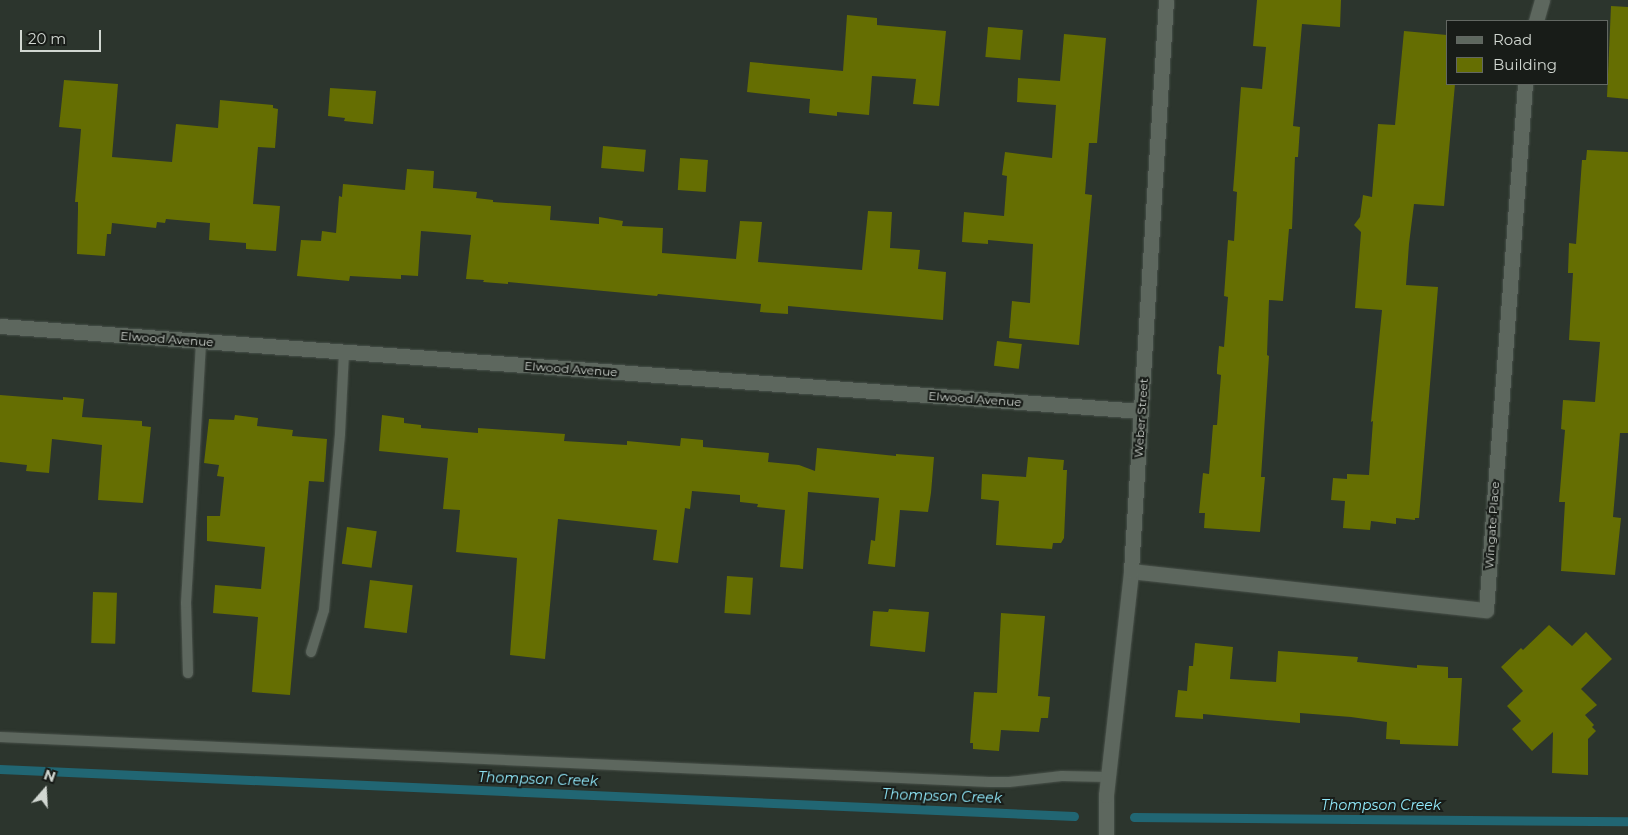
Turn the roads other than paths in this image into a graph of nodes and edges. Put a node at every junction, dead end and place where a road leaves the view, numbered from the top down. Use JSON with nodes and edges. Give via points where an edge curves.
{"nodes":[{"id":1,"x":1166,"y":0,"type":"edge"},
{"id":2,"x":1542,"y":0,"type":"edge"},
{"id":3,"x":1536,"y":20,"type":"edge"},
{"id":4,"x":1526,"y":85,"type":"edge"},
{"id":5,"x":0,"y":326,"type":"edge"},
{"id":6,"x":201,"y":341,"type":"junction"},
{"id":7,"x":344,"y":352,"type":"junction"},
{"id":8,"x":1141,"y":411,"type":"junction"},
{"id":9,"x":1131,"y":571,"type":"junction"},
{"id":10,"x":311,"y":652,"type":"dead end"},
{"id":11,"x":188,"y":673,"type":"dead end"},
{"id":12,"x":0,"y":737,"type":"edge"},
{"id":13,"x":1108,"y":778,"type":"junction"},
{"id":14,"x":1106,"y":835,"type":"edge"}],
"edges":[{"from":1,"to":8,"type":"street","name":"Weber Street"},
{"from":2,"to":3,"type":"street"},
{"from":4,"to":9,"type":"street","name":"Wingate Place","via":[[1486,610]]},
{"from":5,"to":6,"type":"street","name":"Elwood Avenue"},
{"from":6,"to":7,"type":"street","name":"Elwood Avenue"},
{"from":6,"to":11,"type":"lane","via":[[186,603]]},
{"from":7,"to":8,"type":"street","name":"Elwood Avenue"},
{"from":7,"to":10,"type":"lane","via":[[324,610]]},
{"from":8,"to":9,"type":"street","name":"Weber Street"},
{"from":9,"to":13,"type":"street","name":"Weber Street"},
{"from":12,"to":13,"type":"lane","via":[[989,782],[1062,776]]},
{"from":13,"to":14,"type":"street","name":"Weber Street"}]}
